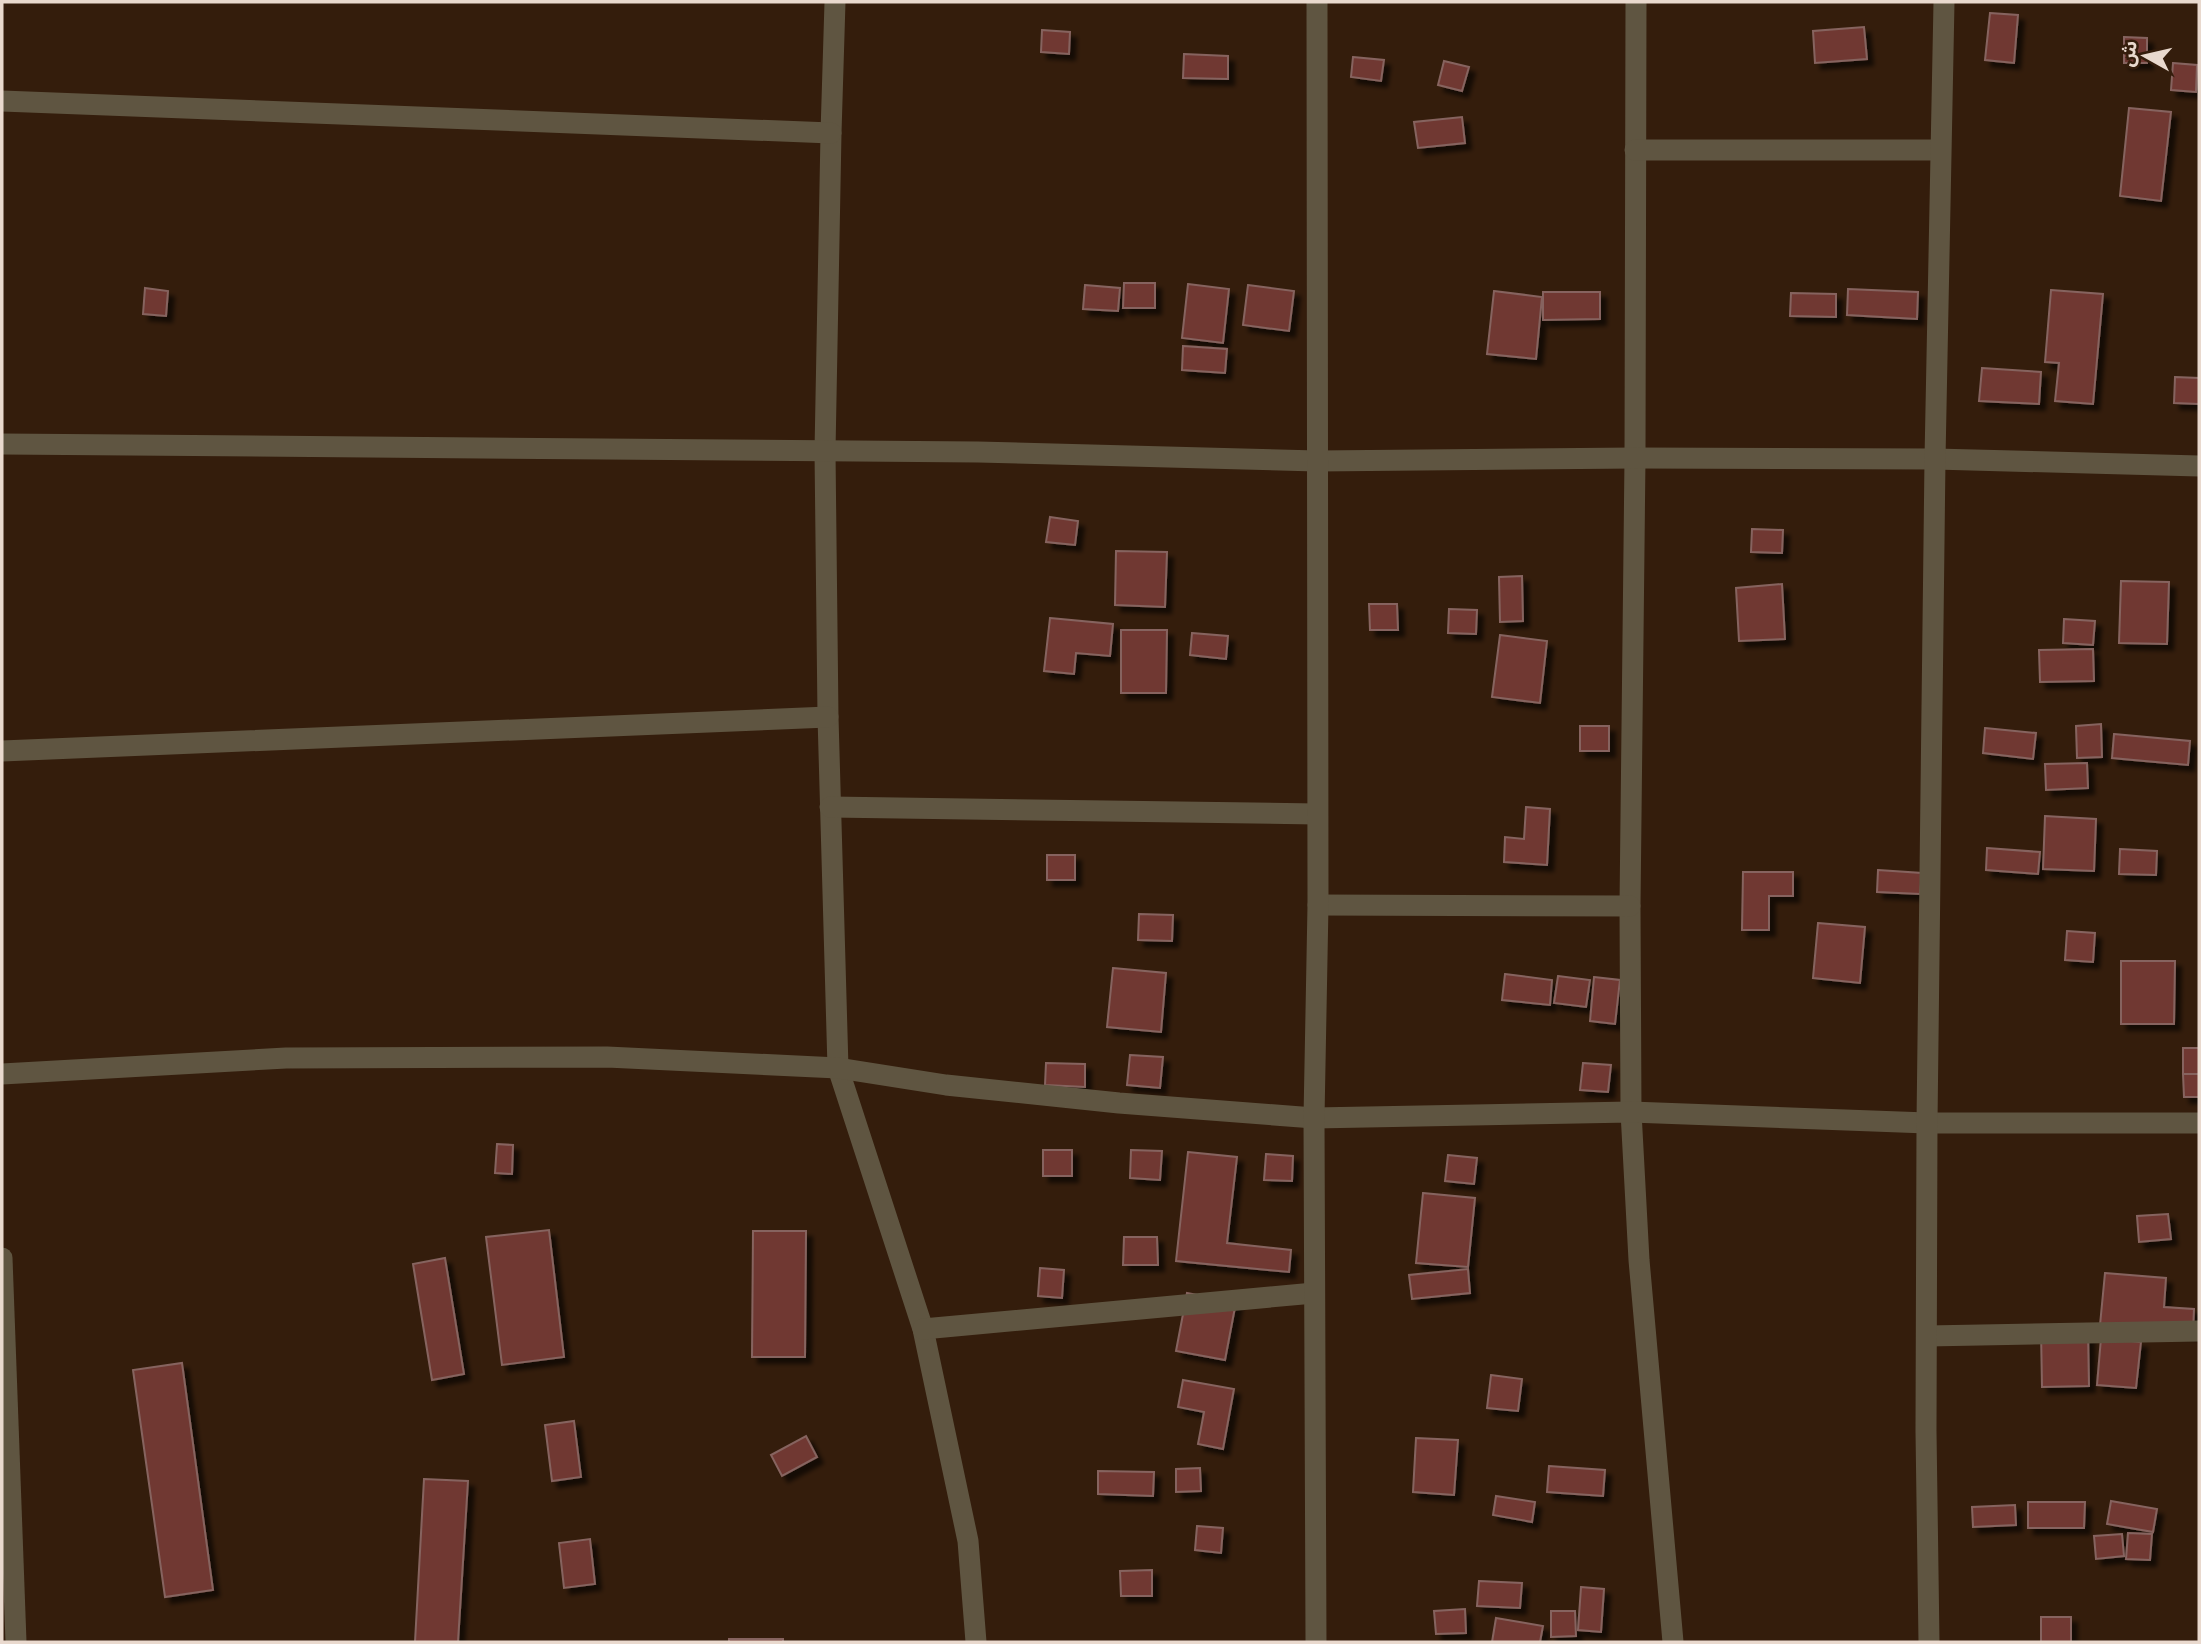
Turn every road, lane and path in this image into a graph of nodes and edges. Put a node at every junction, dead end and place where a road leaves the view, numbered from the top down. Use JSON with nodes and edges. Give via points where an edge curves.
{"nodes":[{"id":1,"x":835,"y":2,"type":"edge"},
{"id":2,"x":1317,"y":2,"type":"edge"},
{"id":3,"x":1636,"y":2,"type":"edge"},
{"id":4,"x":1944,"y":2,"type":"edge"},
{"id":5,"x":2,"y":101,"type":"edge"},
{"id":6,"x":831,"y":133,"type":"junction"},
{"id":7,"x":1635,"y":150,"type":"junction"},
{"id":8,"x":1940,"y":150,"type":"junction"},
{"id":9,"x":2,"y":444,"type":"edge"},
{"id":10,"x":825,"y":451,"type":"junction"},
{"id":11,"x":1635,"y":458,"type":"junction"},
{"id":12,"x":1935,"y":459,"type":"junction"},
{"id":13,"x":1317,"y":461,"type":"junction"},
{"id":14,"x":2199,"y":466,"type":"edge"},
{"id":15,"x":828,"y":718,"type":"junction"},
{"id":16,"x":2,"y":751,"type":"edge"},
{"id":17,"x":830,"y":807,"type":"junction"},
{"id":18,"x":1317,"y":814,"type":"junction"},
{"id":19,"x":1318,"y":905,"type":"junction"},
{"id":20,"x":1630,"y":906,"type":"junction"},
{"id":21,"x":838,"y":1068,"type":"junction"},
{"id":22,"x":2,"y":1074,"type":"edge"},
{"id":23,"x":1631,"y":1112,"type":"junction"},
{"id":24,"x":1314,"y":1118,"type":"junction"},
{"id":25,"x":1927,"y":1123,"type":"junction"},
{"id":26,"x":2199,"y":1123,"type":"edge"},
{"id":27,"x":2,"y":1258,"type":"edge"},
{"id":28,"x":1314,"y":1293,"type":"junction"},
{"id":29,"x":923,"y":1329,"type":"junction"},
{"id":30,"x":2199,"y":1331,"type":"edge"},
{"id":31,"x":1927,"y":1336,"type":"junction"},
{"id":32,"x":6,"y":1500,"type":"edge"},
{"id":33,"x":16,"y":1642,"type":"edge"},
{"id":34,"x":976,"y":1642,"type":"edge"},
{"id":35,"x":1315,"y":1642,"type":"edge"},
{"id":36,"x":1673,"y":1642,"type":"edge"},
{"id":37,"x":1929,"y":1642,"type":"edge"}],
"edges":[{"from":1,"to":6,"type":"street"},
{"from":2,"to":13,"type":"street"},
{"from":3,"to":7,"type":"street"},
{"from":4,"to":8,"type":"street"},
{"from":5,"to":6,"type":"street"},
{"from":6,"to":10,"type":"street"},
{"from":7,"to":8,"type":"street"},
{"from":7,"to":11,"type":"street"},
{"from":8,"to":12,"type":"street"},
{"from":9,"to":10,"type":"street"},
{"from":10,"to":13,"type":"street"},
{"from":10,"to":15,"type":"street"},
{"from":11,"to":12,"type":"street"},
{"from":11,"to":13,"type":"street"},
{"from":11,"to":20,"type":"street"},
{"from":12,"to":14,"type":"street"},
{"from":12,"to":25,"type":"street"},
{"from":13,"to":18,"type":"street"},
{"from":15,"to":16,"type":"street"},
{"from":15,"to":17,"type":"street"},
{"from":17,"to":18,"type":"street"},
{"from":17,"to":21,"type":"street"},
{"from":18,"to":19,"type":"street"},
{"from":19,"to":20,"type":"street"},
{"from":19,"to":24,"type":"street"},
{"from":20,"to":23,"type":"street"},
{"from":21,"to":22,"type":"street","via":[[607,1057],[286,1058]]},
{"from":21,"to":24,"type":"street","via":[[959,1087]]},
{"from":21,"to":29,"type":"street"},
{"from":23,"to":24,"type":"street"},
{"from":23,"to":25,"type":"street"},
{"from":23,"to":36,"type":"street","via":[[1639,1260]]},
{"from":24,"to":28,"type":"street"},
{"from":25,"to":26,"type":"street"},
{"from":25,"to":31,"type":"street"},
{"from":27,"to":32,"type":"street"},
{"from":28,"to":29,"type":"street"},
{"from":28,"to":35,"type":"street"},
{"from":29,"to":34,"type":"street","via":[[968,1541]]},
{"from":30,"to":31,"type":"street"},
{"from":31,"to":37,"type":"street"},
{"from":32,"to":33,"type":"street"}]}
